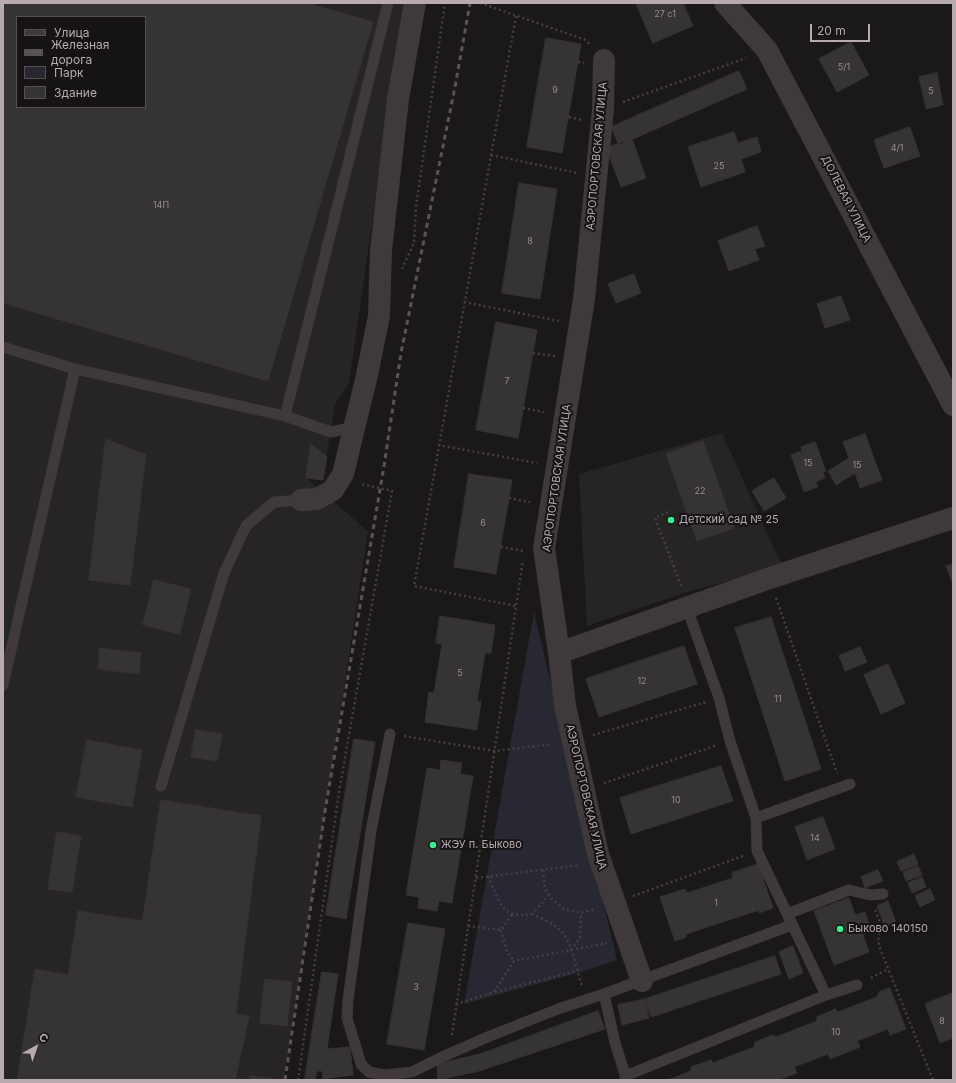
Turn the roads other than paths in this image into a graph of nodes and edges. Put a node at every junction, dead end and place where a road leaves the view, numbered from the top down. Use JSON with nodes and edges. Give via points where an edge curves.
{"nodes":[{"id":1,"x":388,"y":3,"type":"edge"},
{"id":2,"x":415,"y":3,"type":"edge"},
{"id":3,"x":725,"y":3,"type":"edge"},
{"id":4,"x":599,"y":55,"type":"road end"},
{"id":5,"x":3,"y":347,"type":"edge"},
{"id":6,"x":75,"y":369,"type":"junction"},
{"id":7,"x":953,"y":405,"type":"edge"},
{"id":8,"x":285,"y":416,"type":"junction"},
{"id":9,"x":355,"y":427,"type":"junction"},
{"id":10,"x":301,"y":500,"type":"joint"},
{"id":11,"x":953,"y":518,"type":"edge"},
{"id":12,"x":687,"y":608,"type":"junction"},
{"id":13,"x":560,"y":653,"type":"junction"},
{"id":14,"x":3,"y":685,"type":"edge"},
{"id":15,"x":390,"y":734,"type":"dead end"},
{"id":16,"x":161,"y":786,"type":"dead end"},
{"id":17,"x":846,"y":786,"type":"road end"},
{"id":18,"x":756,"y":818,"type":"junction"},
{"id":19,"x":883,"y":894,"type":"dead end"},
{"id":20,"x":787,"y":914,"type":"junction"},
{"id":21,"x":792,"y":925,"type":"junction"},
{"id":22,"x":642,"y":981,"type":"junction"},
{"id":23,"x":857,"y":985,"type":"road end"},
{"id":24,"x":604,"y":994,"type":"junction"},
{"id":25,"x":826,"y":995,"type":"junction"},
{"id":26,"x":626,"y":1078,"type":"edge"}],
"edges":[{"from":1,"to":8,"type":"lane"},
{"from":2,"to":9,"type":"street","via":[[398,99],[381,250],[379,316]]},
{"from":3,"to":7,"type":"street","name":"ДОЛЕВАЯ УЛИЦА","via":[[767,50]]},
{"from":4,"to":13,"type":"street","name":"АЭРОПОРТОВСКАЯ УЛИЦА","via":[[603,109],[584,299],[544,548]]},
{"from":5,"to":6,"type":"lane"},
{"from":6,"to":8,"type":"lane"},
{"from":6,"to":14,"type":"lane"},
{"from":8,"to":9,"type":"lane","via":[[331,432]]},
{"from":9,"to":10,"type":"street","via":[[343,474],[333,490],[317,500]]},
{"from":10,"to":16,"type":"lane","via":[[274,502],[246,526],[224,573]]},
{"from":11,"to":12,"type":"street"},
{"from":12,"to":13,"type":"street"},
{"from":12,"to":18,"type":"lane","via":[[719,698],[730,741]]},
{"from":13,"to":22,"type":"street","name":"АЭРОПОРТОВСКАЯ УЛИЦА","via":[[565,706],[600,862],[607,905]]},
{"from":15,"to":24,"type":"lane","via":[[370,831],[348,1000],[347,1018],[361,1064],[369,1072],[384,1075],[412,1072],[558,1009]]},
{"from":17,"to":18,"type":"lane"},
{"from":18,"to":20,"type":"lane","via":[[757,851]]},
{"from":19,"to":20,"type":"lane","via":[[870,895],[849,890]]},
{"from":20,"to":21,"type":"lane"},
{"from":21,"to":22,"type":"lane"},
{"from":21,"to":25,"type":"lane"},
{"from":22,"to":24,"type":"lane"},
{"from":23,"to":25,"type":"lane"},
{"from":24,"to":26,"type":"lane"},
{"from":25,"to":26,"type":"lane"}]}
